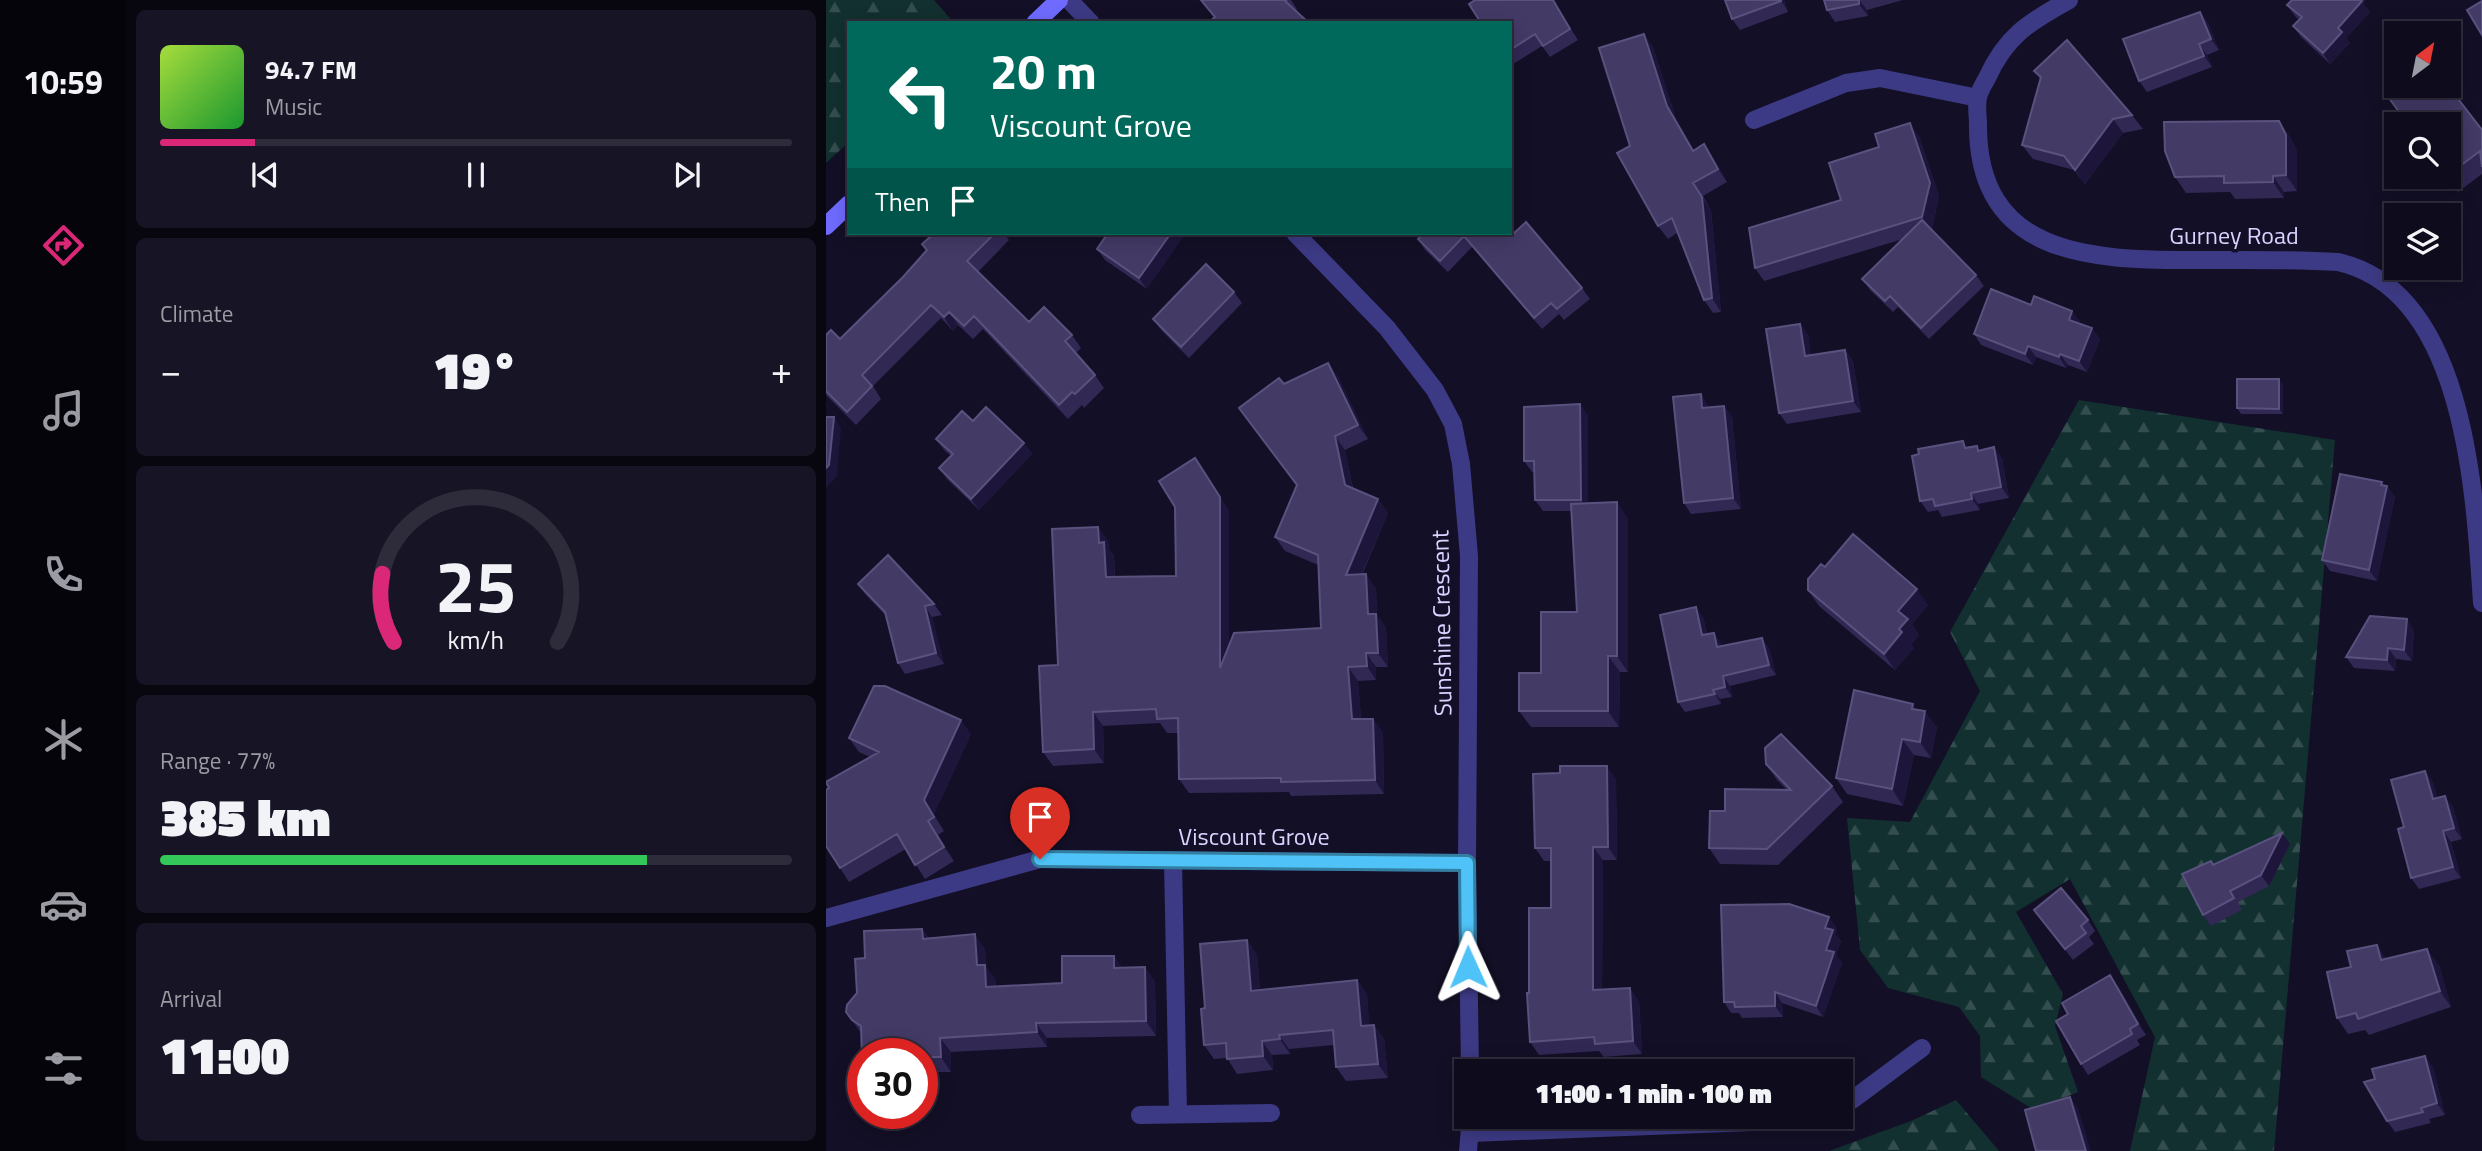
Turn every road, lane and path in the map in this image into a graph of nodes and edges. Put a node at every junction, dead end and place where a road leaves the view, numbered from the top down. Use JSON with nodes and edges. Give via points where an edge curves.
{"nodes":[{"id":1,"x":1059,"y":0,"type":"edge"},
{"id":2,"x":1069,"y":0,"type":"edge"},
{"id":3,"x":2069,"y":0,"type":"edge"},
{"id":4,"x":1037,"y":21,"type":"edge"},
{"id":5,"x":1089,"y":21,"type":"edge"},
{"id":6,"x":1978,"y":98,"type":"junction"},
{"id":7,"x":1754,"y":120,"type":"dead end"},
{"id":8,"x":847,"y":206,"type":"edge"},
{"id":9,"x":826,"y":226,"type":"edge"},
{"id":10,"x":1297,"y":235,"type":"edge"},
{"id":11,"x":2482,"y":603,"type":"edge"},
{"id":12,"x":1173,"y":861,"type":"junction"},
{"id":13,"x":1467,"y":863,"type":"junction"},
{"id":14,"x":826,"y":918,"type":"edge"},
{"id":15,"x":1922,"y":1048,"type":"dead end"},
{"id":16,"x":1470,"y":1059,"type":"edge"},
{"id":17,"x":1853,"y":1099,"type":"edge"},
{"id":18,"x":1271,"y":1113,"type":"dead end"},
{"id":19,"x":1178,"y":1114,"type":"junction"},
{"id":20,"x":1140,"y":1115,"type":"dead end"},
{"id":21,"x":1471,"y":1129,"type":"edge"},
{"id":22,"x":1468,"y":1151,"type":"edge"}],
"edges":[{"from":1,"to":4,"type":"street"},
{"from":2,"to":5,"type":"street"},
{"from":3,"to":6,"type":"street","name":"Gurney Road","via":[[2039,16],[2010,40]]},
{"from":6,"to":7,"type":"street","via":[[1880,78],[1846,83]]},
{"from":6,"to":11,"type":"street","name":"Gurney Road","via":[[1984,176],[1996,201],[2015,223],[2038,239],[2104,257],[2338,262],[2367,271],[2392,288],[2423,327],[2451,384],[2467,454]]},
{"from":8,"to":9,"type":"street"},
{"from":10,"to":13,"type":"street","name":"Sunshine Crescent","via":[[1387,328],[1435,390],[1453,424],[1469,556]]},
{"from":12,"to":13,"type":"street","name":"Viscount Grove"},
{"from":12,"to":14,"type":"street","name":"Viscount Grove","via":[[1040,859]]},
{"from":12,"to":19,"type":"street"},
{"from":13,"to":16,"type":"street","name":"Sunshine Crescent"},
{"from":15,"to":17,"type":"street"},
{"from":18,"to":19,"type":"street"},
{"from":19,"to":20,"type":"street"},
{"from":21,"to":22,"type":"street"}]}
